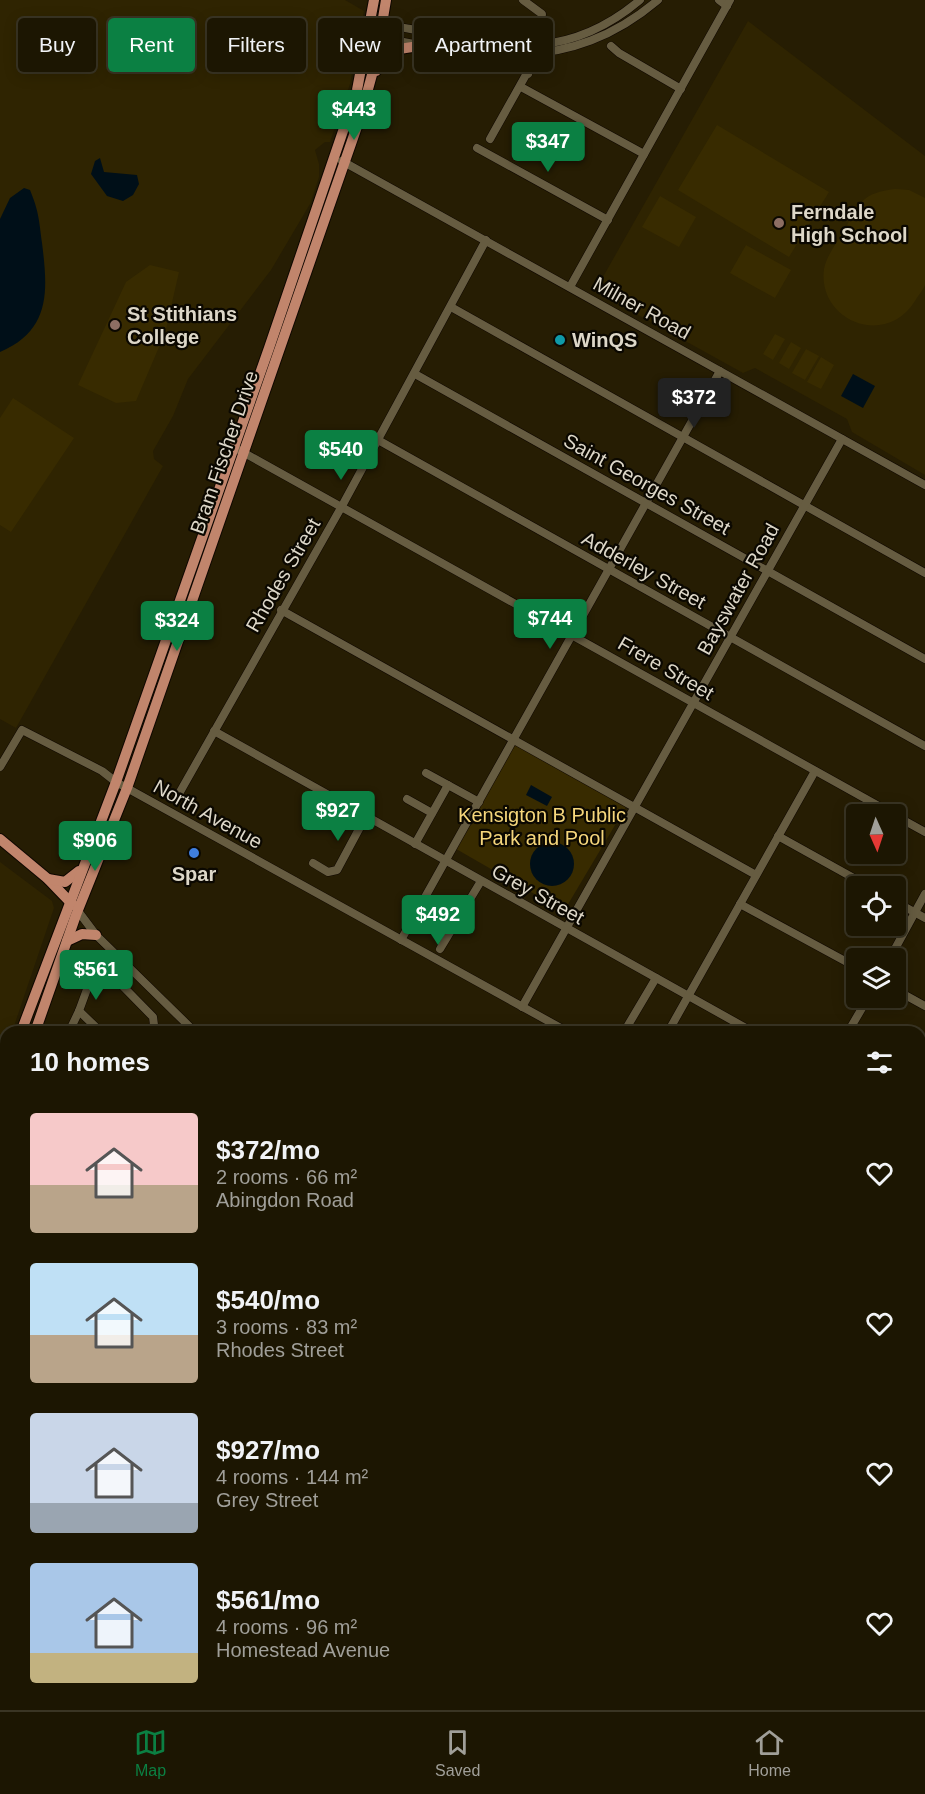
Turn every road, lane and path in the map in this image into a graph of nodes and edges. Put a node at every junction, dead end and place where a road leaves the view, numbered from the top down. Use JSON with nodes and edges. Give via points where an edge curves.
{"nodes":[{"id":1,"x":374,"y":0,"type":"edge"},
{"id":2,"x":386,"y":0,"type":"edge"},
{"id":3,"x":523,"y":0,"type":"edge"},
{"id":4,"x":640,"y":0,"type":"edge"},
{"id":5,"x":658,"y":0,"type":"edge"},
{"id":6,"x":719,"y":0,"type":"edge"},
{"id":7,"x":728,"y":3,"type":"edge"},
{"id":8,"x":376,"y":18,"type":"edge"},
{"id":9,"x":379,"y":18,"type":"edge"},
{"id":10,"x":541,"y":18,"type":"edge"},
{"id":11,"x":553,"y":42,"type":"edge"},
{"id":12,"x":611,"y":46,"type":"dead end"},
{"id":13,"x":414,"y":47,"type":"edge"},
{"id":14,"x":553,"y":51,"type":"edge"},
{"id":15,"x":363,"y":72,"type":"edge"},
{"id":16,"x":372,"y":72,"type":"edge"},
{"id":17,"x":528,"y":74,"type":"edge"},
{"id":18,"x":371,"y":82,"type":"junction"},
{"id":19,"x":521,"y":87,"type":"junction"},
{"id":20,"x":681,"y":89,"type":"junction"},
{"id":21,"x":490,"y":139,"type":"dead end"},
{"id":22,"x":477,"y":148,"type":"dead end"},
{"id":23,"x":644,"y":154,"type":"junction"},
{"id":24,"x":338,"y":159,"type":"junction"},
{"id":25,"x":608,"y":220,"type":"junction"},
{"id":26,"x":486,"y":240,"type":"junction"},
{"id":27,"x":570,"y":286,"type":"junction"},
{"id":28,"x":451,"y":307,"type":"junction"},
{"id":29,"x":720,"y":371,"type":"junction"},
{"id":30,"x":415,"y":374,"type":"junction"},
{"id":31,"x":683,"y":437,"type":"junction"},
{"id":32,"x":842,"y":439,"type":"junction"},
{"id":33,"x":378,"y":440,"type":"junction"},
{"id":34,"x":238,"y":449,"type":"junction"},
{"id":35,"x":925,"y":485,"type":"edge"},
{"id":36,"x":646,"y":503,"type":"junction"},
{"id":37,"x":342,"y":506,"type":"junction"},
{"id":38,"x":804,"y":506,"type":"junction"},
{"id":39,"x":608,"y":569,"type":"junction"},
{"id":40,"x":768,"y":570,"type":"junction"},
{"id":41,"x":925,"y":573,"type":"edge"},
{"id":42,"x":281,"y":610,"type":"junction"},
{"id":43,"x":573,"y":635,"type":"junction"},
{"id":44,"x":730,"y":638,"type":"junction"},
{"id":45,"x":925,"y":659,"type":"edge"},
{"id":46,"x":693,"y":703,"type":"junction"},
{"id":47,"x":214,"y":731,"type":"junction"},
{"id":48,"x":514,"y":739,"type":"junction"},
{"id":49,"x":925,"y":746,"type":"edge"},
{"id":50,"x":0,"y":767,"type":"edge"},
{"id":51,"x":814,"y":771,"type":"junction"},
{"id":52,"x":426,"y":773,"type":"dead end"},
{"id":53,"x":116,"y":782,"type":"junction"},
{"id":54,"x":448,"y":785,"type":"junction"},
{"id":55,"x":127,"y":789,"type":"junction"},
{"id":56,"x":176,"y":799,"type":"dead end"},
{"id":57,"x":407,"y":799,"type":"dead end"},
{"id":58,"x":479,"y":802,"type":"junction"},
{"id":59,"x":874,"y":804,"type":"edge"},
{"id":60,"x":635,"y":808,"type":"junction"},
{"id":61,"x":432,"y":813,"type":"junction"},
{"id":62,"x":366,"y":816,"type":"junction"},
{"id":63,"x":906,"y":822,"type":"edge"},
{"id":64,"x":925,"y":832,"type":"edge"},
{"id":65,"x":778,"y":836,"type":"junction"},
{"id":66,"x":0,"y":839,"type":"edge"},
{"id":67,"x":415,"y":844,"type":"junction"},
{"id":68,"x":0,"y":847,"type":"edge"},
{"id":69,"x":446,"y":861,"type":"junction"},
{"id":70,"x":313,"y":863,"type":"dead end"},
{"id":71,"x":81,"y":869,"type":"junction"},
{"id":72,"x":756,"y":875,"type":"junction"},
{"id":73,"x":850,"y":876,"type":"edge"},
{"id":74,"x":48,"y":879,"type":"junction"},
{"id":75,"x":481,"y":881,"type":"junction"},
{"id":76,"x":925,"y":894,"type":"edge"},
{"id":77,"x":68,"y":904,"type":"junction"},
{"id":78,"x":740,"y":904,"type":"junction"},
{"id":79,"x":906,"y":907,"type":"edge"},
{"id":80,"x":915,"y":912,"type":"junction"},
{"id":81,"x":77,"y":913,"type":"junction"},
{"id":82,"x":925,"y":918,"type":"edge"},
{"id":83,"x":567,"y":929,"type":"junction"},
{"id":84,"x":96,"y":935,"type":"junction"},
{"id":85,"x":401,"y":939,"type":"junction"},
{"id":86,"x":67,"y":941,"type":"junction"},
{"id":87,"x":895,"y":948,"type":"edge"},
{"id":88,"x":440,"y":949,"type":"dead end"},
{"id":89,"x":846,"y":962,"type":"edge"},
{"id":90,"x":657,"y":978,"type":"junction"},
{"id":91,"x":688,"y":996,"type":"junction"},
{"id":92,"x":906,"y":996,"type":"edge"},
{"id":93,"x":925,"y":1006,"type":"edge"},
{"id":94,"x":522,"y":1007,"type":"junction"},
{"id":95,"x":862,"y":1008,"type":"edge"},
{"id":96,"x":79,"y":1011,"type":"junction"},
{"id":97,"x":23,"y":1026,"type":"edge"},
{"id":98,"x":38,"y":1026,"type":"edge"},
{"id":99,"x":72,"y":1026,"type":"edge"},
{"id":100,"x":95,"y":1026,"type":"edge"},
{"id":101,"x":153,"y":1026,"type":"edge"},
{"id":102,"x":189,"y":1026,"type":"edge"},
{"id":103,"x":557,"y":1026,"type":"edge"},
{"id":104,"x":628,"y":1026,"type":"edge"},
{"id":105,"x":671,"y":1026,"type":"edge"},
{"id":106,"x":742,"y":1026,"type":"edge"},
{"id":107,"x":852,"y":1026,"type":"edge"}],
"edges":[{"from":1,"to":8,"type":"main road","name":"Bram Fischer Drive"},
{"from":2,"to":9,"type":"main road","name":"Bram Fischer Drive"},
{"from":3,"to":10,"type":"street","via":[[542,14]]},
{"from":4,"to":11,"type":"street","via":[[616,19],[588,33]]},
{"from":5,"to":14,"type":"street","via":[[596,40]]},
{"from":6,"to":7,"type":"street"},
{"from":7,"to":20,"type":"street"},
{"from":12,"to":20,"type":"street"},
{"from":13,"to":18,"type":"main road","via":[[393,50]]},
{"from":15,"to":24,"type":"main road","name":"Bram Fischer Drive"},
{"from":16,"to":18,"type":"main road","name":"Bram Fischer Drive"},
{"from":17,"to":19,"type":"street"},
{"from":18,"to":24,"type":"main road","name":"Bram Fischer Drive"},
{"from":19,"to":21,"type":"street"},
{"from":19,"to":23,"type":"street"},
{"from":20,"to":23,"type":"street"},
{"from":22,"to":25,"type":"street"},
{"from":23,"to":25,"type":"street"},
{"from":24,"to":26,"type":"street","name":"Milner Road"},
{"from":24,"to":34,"type":"main road","name":"Bram Fischer Drive"},
{"from":25,"to":27,"type":"street"},
{"from":26,"to":27,"type":"street","name":"Milner Road"},
{"from":26,"to":28,"type":"street","name":"Rhodes Street"},
{"from":27,"to":29,"type":"street","name":"Milner Road"},
{"from":28,"to":30,"type":"street","name":"Rhodes Street"},
{"from":28,"to":31,"type":"street"},
{"from":29,"to":31,"type":"street"},
{"from":29,"to":32,"type":"street","name":"Milner Road"},
{"from":30,"to":33,"type":"street","name":"Rhodes Street"},
{"from":30,"to":36,"type":"street","name":"Saint Georges Street"},
{"from":31,"to":36,"type":"street"},
{"from":31,"to":38,"type":"street"},
{"from":32,"to":35,"type":"street","name":"Milner Road"},
{"from":32,"to":38,"type":"street","name":"Bayswater Road"},
{"from":33,"to":37,"type":"street","name":"Rhodes Street"},
{"from":33,"to":39,"type":"street","name":"Adderley Street"},
{"from":34,"to":37,"type":"street","name":"Frere Street"},
{"from":34,"to":53,"type":"main road","name":"Bram Fischer Drive"},
{"from":34,"to":55,"type":"main road","name":"Bram Fischer Drive"},
{"from":36,"to":39,"type":"street"},
{"from":36,"to":40,"type":"street","name":"Saint Georges Street"},
{"from":37,"to":42,"type":"street","name":"Rhodes Street"},
{"from":37,"to":43,"type":"street","name":"Frere Street"},
{"from":38,"to":40,"type":"street","name":"Bayswater Road"},
{"from":38,"to":41,"type":"street"},
{"from":39,"to":43,"type":"street"},
{"from":39,"to":44,"type":"street","name":"Adderley Street"},
{"from":40,"to":44,"type":"street","name":"Bayswater Road"},
{"from":40,"to":45,"type":"street","name":"Saint Georges Street"},
{"from":42,"to":47,"type":"street","name":"Rhodes Street"},
{"from":42,"to":48,"type":"street"},
{"from":43,"to":46,"type":"street","name":"Frere Street"},
{"from":43,"to":48,"type":"street"},
{"from":44,"to":46,"type":"street","name":"Bayswater Road"},
{"from":44,"to":49,"type":"street","name":"Adderley Street"},
{"from":46,"to":51,"type":"street","name":"Frere Street"},
{"from":46,"to":60,"type":"street","name":"Bayswater Road"},
{"from":47,"to":56,"type":"street","name":"Rhodes Street"},
{"from":47,"to":62,"type":"street","name":"Grey Street"},
{"from":48,"to":58,"type":"street"},
{"from":48,"to":60,"type":"street"},
{"from":50,"to":53,"type":"street","name":"North Avenue","via":[[22,730]]},
{"from":51,"to":59,"type":"street","name":"Frere Street"},
{"from":51,"to":65,"type":"street"},
{"from":52,"to":54,"type":"street"},
{"from":53,"to":55,"type":"street","name":"North Avenue"},
{"from":53,"to":71,"type":"main road","name":"Bram Fischer Drive"},
{"from":54,"to":58,"type":"street"},
{"from":54,"to":61,"type":"street"},
{"from":55,"to":81,"type":"main road","name":"Bram Fischer Drive"},
{"from":55,"to":85,"type":"street","name":"North Avenue"},
{"from":57,"to":61,"type":"street"},
{"from":58,"to":69,"type":"street"},
{"from":60,"to":72,"type":"street"},
{"from":60,"to":83,"type":"street","name":"Bayswater Road"},
{"from":61,"to":67,"type":"street"},
{"from":62,"to":67,"type":"street","name":"Grey Street"},
{"from":62,"to":70,"type":"street","via":[[337,870],[328,872]]},
{"from":63,"to":64,"type":"street","name":"Frere Street"},
{"from":65,"to":72,"type":"street"},
{"from":65,"to":73,"type":"street"},
{"from":66,"to":74,"type":"main road"},
{"from":67,"to":69,"type":"street","name":"Grey Street"},
{"from":68,"to":77,"type":"main road"},
{"from":69,"to":75,"type":"street","name":"Grey Street"},
{"from":69,"to":85,"type":"street"},
{"from":71,"to":74,"type":"main road","via":[[65,882]]},
{"from":71,"to":77,"type":"main road","name":"Bram Fischer Drive"},
{"from":72,"to":78,"type":"street"},
{"from":74,"to":77,"type":"main road"},
{"from":75,"to":83,"type":"street","name":"Grey Street"},
{"from":75,"to":88,"type":"street"},
{"from":76,"to":80,"type":"street"},
{"from":77,"to":81,"type":"main road"},
{"from":77,"to":97,"type":"main road","name":"Bram Fischer Drive"},
{"from":78,"to":89,"type":"street"},
{"from":78,"to":91,"type":"street"},
{"from":79,"to":80,"type":"street"},
{"from":80,"to":82,"type":"street"},
{"from":80,"to":87,"type":"street"},
{"from":81,"to":84,"type":"street"},
{"from":81,"to":86,"type":"main road","name":"Bram Fischer Drive"},
{"from":83,"to":90,"type":"street","name":"Grey Street"},
{"from":83,"to":94,"type":"street","name":"Bayswater Road"},
{"from":84,"to":86,"type":"main road","via":[[82,934]]},
{"from":84,"to":102,"type":"street"},
{"from":85,"to":94,"type":"street","name":"North Avenue"},
{"from":86,"to":98,"type":"main road","name":"Bram Fischer Drive"},
{"from":90,"to":91,"type":"street","name":"Grey Street"},
{"from":90,"to":104,"type":"street"},
{"from":91,"to":105,"type":"street"},
{"from":91,"to":106,"type":"street","name":"Grey Street"},
{"from":92,"to":93,"type":"street"},
{"from":94,"to":103,"type":"street","name":"North Avenue"},
{"from":95,"to":107,"type":"street"},
{"from":96,"to":99,"type":"street"},
{"from":96,"to":100,"type":"street"},
{"from":96,"to":101,"type":"street","via":[[94,970],[103,966],[153,1017]]}]}
